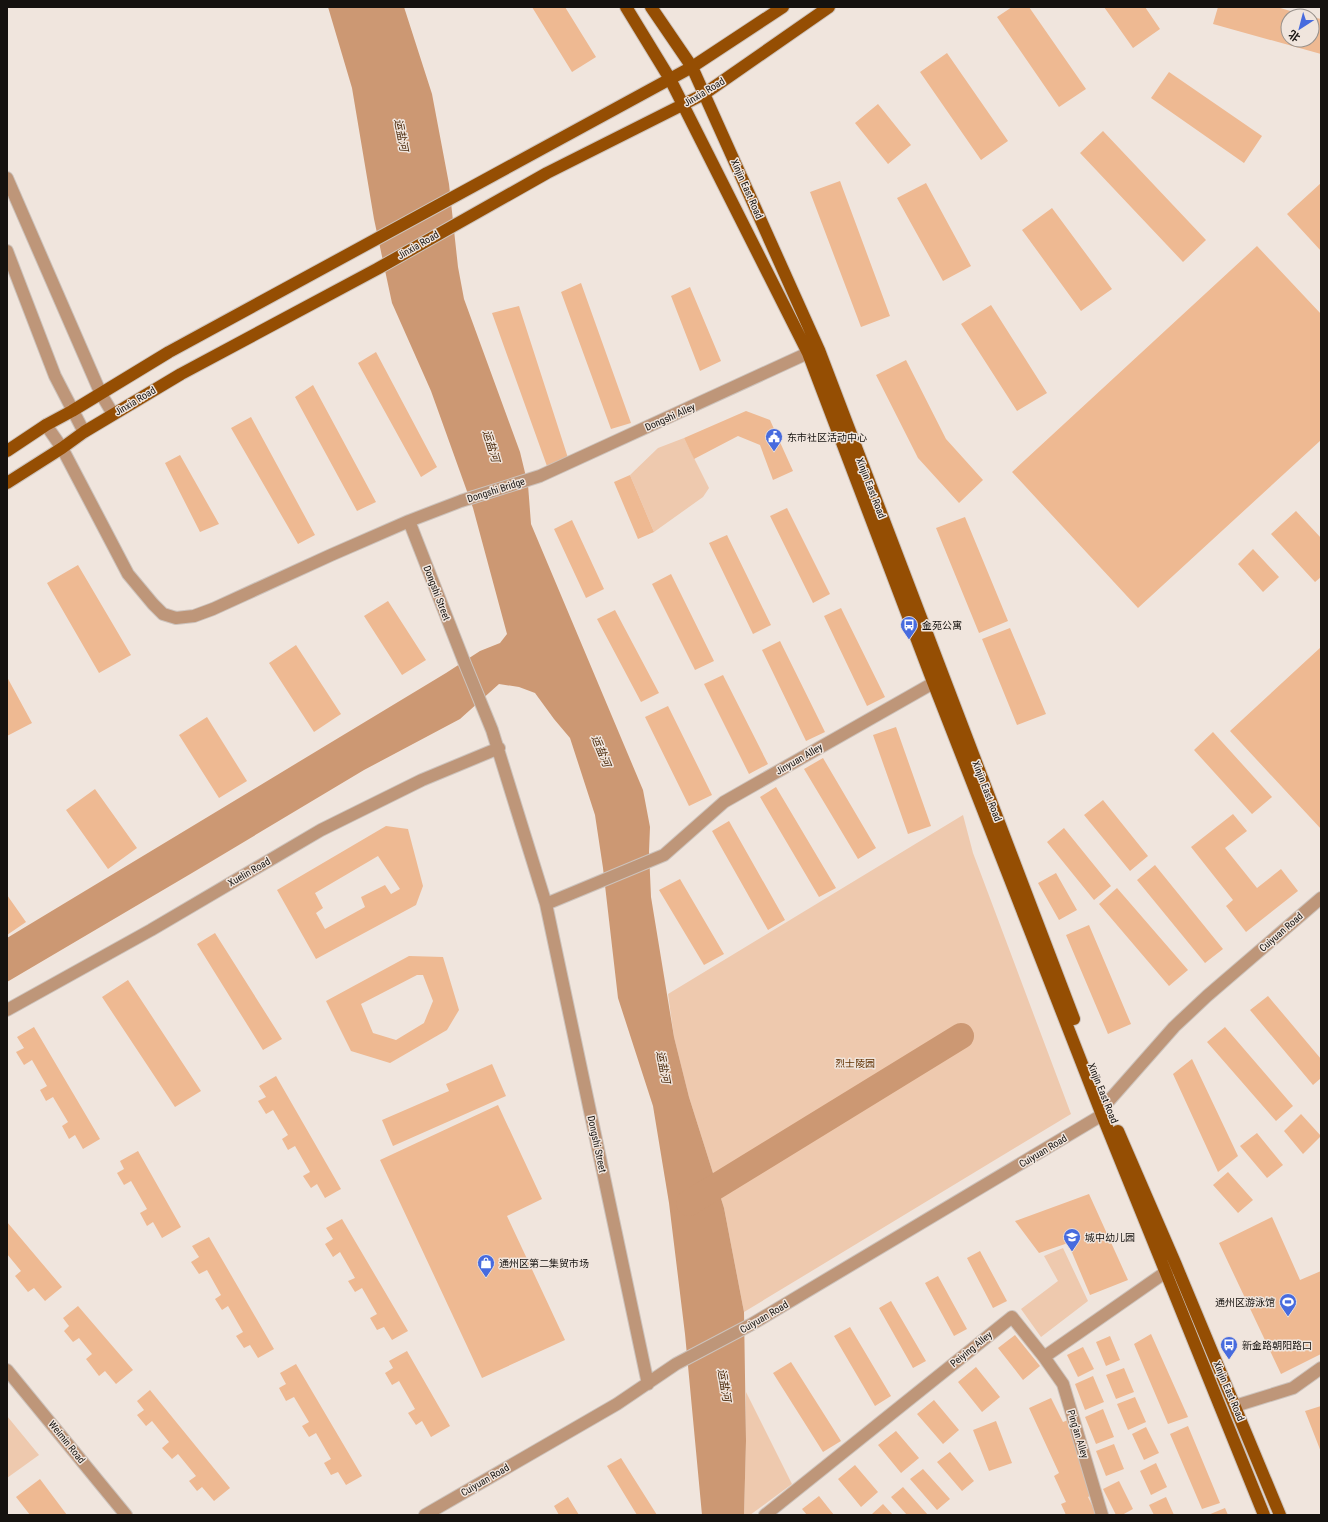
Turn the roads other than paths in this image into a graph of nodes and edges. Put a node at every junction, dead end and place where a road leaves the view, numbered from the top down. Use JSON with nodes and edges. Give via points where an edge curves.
{"nodes":[{"id":1,"x":626,"y":7,"type":"edge"},
{"id":2,"x":651,"y":7,"type":"edge"},
{"id":3,"x":783,"y":7,"type":"edge"},
{"id":4,"x":829,"y":7,"type":"edge"},
{"id":5,"x":692,"y":67,"type":"junction"},
{"id":6,"x":670,"y":79,"type":"junction"},
{"id":7,"x":704,"y":94,"type":"junction"},
{"id":8,"x":683,"y":105,"type":"junction"},
{"id":9,"x":7,"y":178,"type":"edge"},
{"id":10,"x":7,"y":251,"type":"edge"},
{"id":11,"x":808,"y":353,"type":"junction"},
{"id":12,"x":101,"y":394,"type":"junction"},
{"id":13,"x":72,"y":411,"type":"junction"},
{"id":14,"x":113,"y":414,"type":"junction"},
{"id":15,"x":46,"y":425,"type":"junction"},
{"id":16,"x":84,"y":432,"type":"junction"},
{"id":17,"x":62,"y":448,"type":"junction"},
{"id":18,"x":7,"y":451,"type":"edge"},
{"id":19,"x":530,"y":478,"type":"joint"},
{"id":20,"x":7,"y":483,"type":"edge"},
{"id":21,"x":409,"y":521,"type":"junction"},
{"id":22,"x":938,"y":680,"type":"junction"},
{"id":23,"x":498,"y":748,"type":"junction"},
{"id":24,"x":1321,"y":898,"type":"edge"},
{"id":25,"x":546,"y":904,"type":"junction"},
{"id":26,"x":7,"y":1010,"type":"edge"},
{"id":27,"x":1104,"y":1109,"type":"junction"},
{"id":28,"x":1176,"y":1265,"type":"junction"},
{"id":29,"x":1166,"y":1272,"type":"junction"},
{"id":30,"x":1044,"y":1357,"type":"junction"},
{"id":31,"x":1321,"y":1368,"type":"edge"},
{"id":32,"x":7,"y":1370,"type":"edge"},
{"id":33,"x":648,"y":1384,"type":"junction"},
{"id":34,"x":1235,"y":1406,"type":"junction"},
{"id":35,"x":126,"y":1515,"type":"edge"},
{"id":36,"x":425,"y":1515,"type":"edge"},
{"id":37,"x":765,"y":1515,"type":"edge"},
{"id":38,"x":1102,"y":1515,"type":"edge"},
{"id":39,"x":1264,"y":1515,"type":"edge"},
{"id":40,"x":1280,"y":1515,"type":"edge"}],
"edges":[{"from":1,"to":6,"type":"main road","name":"Xinjin East Road"},
{"from":2,"to":5,"type":"main road","name":"Xinjin East Road"},
{"from":3,"to":5,"type":"main road"},
{"from":4,"to":7,"type":"main road","name":"Jinxia Road"},
{"from":5,"to":6,"type":"main road"},
{"from":5,"to":7,"type":"main road","name":"Xinjin East Road"},
{"from":6,"to":8,"type":"main road","name":"Xinjin East Road"},
{"from":6,"to":12,"type":"main road","via":[[169,352]]},
{"from":7,"to":8,"type":"main road","name":"Jinxia Road"},
{"from":7,"to":22,"type":"main road","name":"Xinjin East Road","via":[[819,350]]},
{"from":8,"to":11,"type":"main road","name":"Xinjin East Road"},
{"from":8,"to":14,"type":"main road","name":"Jinxia Road","via":[[547,173]]},
{"from":9,"to":12,"type":"street"},
{"from":10,"to":13,"type":"street","via":[[55,376]]},
{"from":11,"to":19,"type":"street","name":"Dongshi Alley","via":[[540,476]]},
{"from":11,"to":22,"type":"main road","name":"Xinjin East Road"},
{"from":12,"to":13,"type":"main road"},
{"from":12,"to":14,"type":"street"},
{"from":13,"to":15,"type":"main road"},
{"from":13,"to":16,"type":"street"},
{"from":14,"to":16,"type":"main road","name":"Jinxia Road"},
{"from":15,"to":17,"type":"street","name":"Dongshi Bridge"},
{"from":15,"to":18,"type":"main road"},
{"from":16,"to":17,"type":"main road","name":"Jinxia Road"},
{"from":17,"to":20,"type":"main road","name":"Jinxia Road"},
{"from":17,"to":21,"type":"street","name":"Dongshi Bridge","via":[[128,574],[153,604],[164,614],[176,618],[194,616],[213,609]]},
{"from":19,"to":21,"type":"street","name":"Dongshi Bridge"},
{"from":21,"to":23,"type":"street","name":"Dongshi Street"},
{"from":22,"to":25,"type":"street","name":"Jinyuan Alley","via":[[724,802],[664,855]]},
{"from":22,"to":27,"type":"main road","name":"Xinjin East Road"},
{"from":23,"to":25,"type":"street","name":"Dongshi Street"},
{"from":23,"to":26,"type":"street","name":"Xuelin Road","via":[[422,780],[321,830],[151,930]]},
{"from":24,"to":27,"type":"street","name":"Cuiyuan Road","via":[[1174,1027]]},
{"from":25,"to":33,"type":"street","name":"Dongshi Street"},
{"from":27,"to":28,"type":"main road","name":"Xinjin East Road"},
{"from":27,"to":29,"type":"main road","name":"Xinjin East Road"},
{"from":27,"to":33,"type":"street","name":"Cuiyuan Road","via":[[752,1324],[676,1364]]},
{"from":28,"to":29,"type":"street"},
{"from":28,"to":34,"type":"main road","name":"Xinjin East Road"},
{"from":29,"to":30,"type":"street"},
{"from":29,"to":39,"type":"main road","name":"Xinjin East Road"},
{"from":30,"to":37,"type":"street","name":"Peiying Alley","via":[[1012,1317]]},
{"from":30,"to":38,"type":"street","name":"Ping'an Alley","via":[[1063,1384]]},
{"from":31,"to":34,"type":"street","via":[[1293,1388]]},
{"from":32,"to":35,"type":"street","name":"Weimin Road"},
{"from":33,"to":36,"type":"street","name":"Cuiyuan Road"},
{"from":34,"to":40,"type":"main road","name":"Xinjin East Road"}]}
